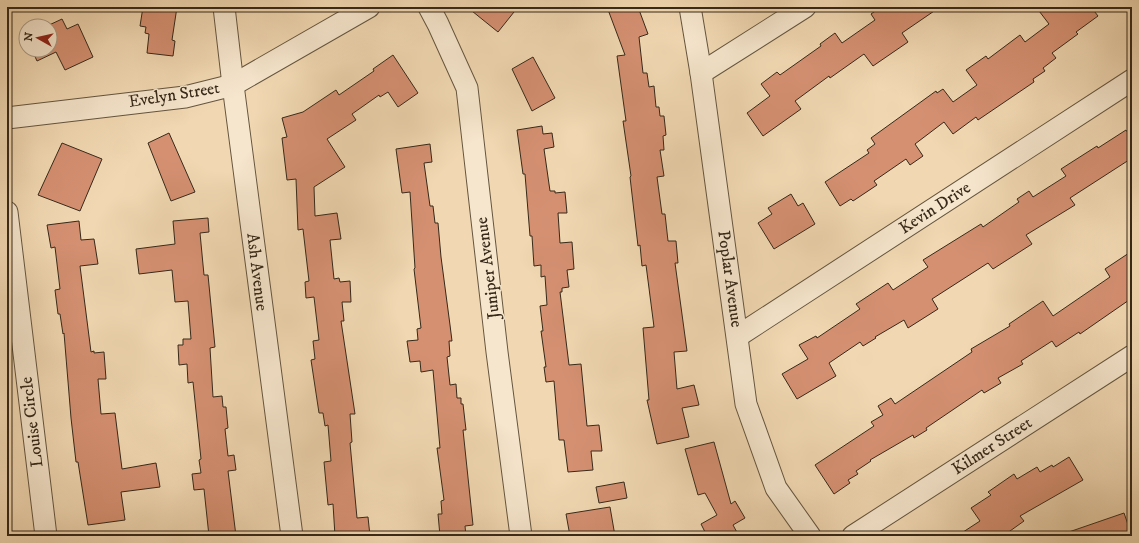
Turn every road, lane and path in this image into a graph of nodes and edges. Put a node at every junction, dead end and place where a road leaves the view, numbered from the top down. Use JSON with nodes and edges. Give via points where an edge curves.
{"nodes":[{"id":1,"x":224,"y":7,"type":"edge"},
{"id":2,"x":369,"y":7,"type":"edge"},
{"id":3,"x":428,"y":7,"type":"edge"},
{"id":4,"x":690,"y":7,"type":"edge"},
{"id":5,"x":805,"y":7,"type":"edge"},
{"id":6,"x":701,"y":73,"type":"junction"},
{"id":7,"x":1132,"y":80,"type":"edge"},
{"id":8,"x":233,"y":85,"type":"junction"},
{"id":9,"x":7,"y":118,"type":"edge"},
{"id":10,"x":7,"y":212,"type":"edge"},
{"id":11,"x":738,"y":336,"type":"junction"},
{"id":12,"x":1132,"y":356,"type":"edge"},
{"id":13,"x":46,"y":536,"type":"edge"},
{"id":14,"x":292,"y":536,"type":"edge"},
{"id":15,"x":521,"y":536,"type":"edge"},
{"id":16,"x":810,"y":536,"type":"edge"},
{"id":17,"x":853,"y":536,"type":"edge"}],
"edges":[{"from":1,"to":8,"type":"street","name":"Ash Avenue"},
{"from":2,"to":8,"type":"street","name":"Evelyn Street"},
{"from":3,"to":15,"type":"street","name":"Juniper Avenue","via":[[467,88]]},
{"from":4,"to":6,"type":"street","name":"Poplar Avenue"},
{"from":5,"to":6,"type":"street"},
{"from":6,"to":11,"type":"street","name":"Poplar Avenue"},
{"from":7,"to":11,"type":"street","name":"Kevin Drive"},
{"from":8,"to":9,"type":"street","name":"Evelyn Street","via":[[185,97]]},
{"from":8,"to":14,"type":"street","name":"Ash Avenue"},
{"from":10,"to":13,"type":"street","name":"Louise Circle"},
{"from":11,"to":16,"type":"street","name":"Poplar Avenue","via":[[746,404],[776,488]]},
{"from":12,"to":17,"type":"street","name":"Kilmer Street"}]}
